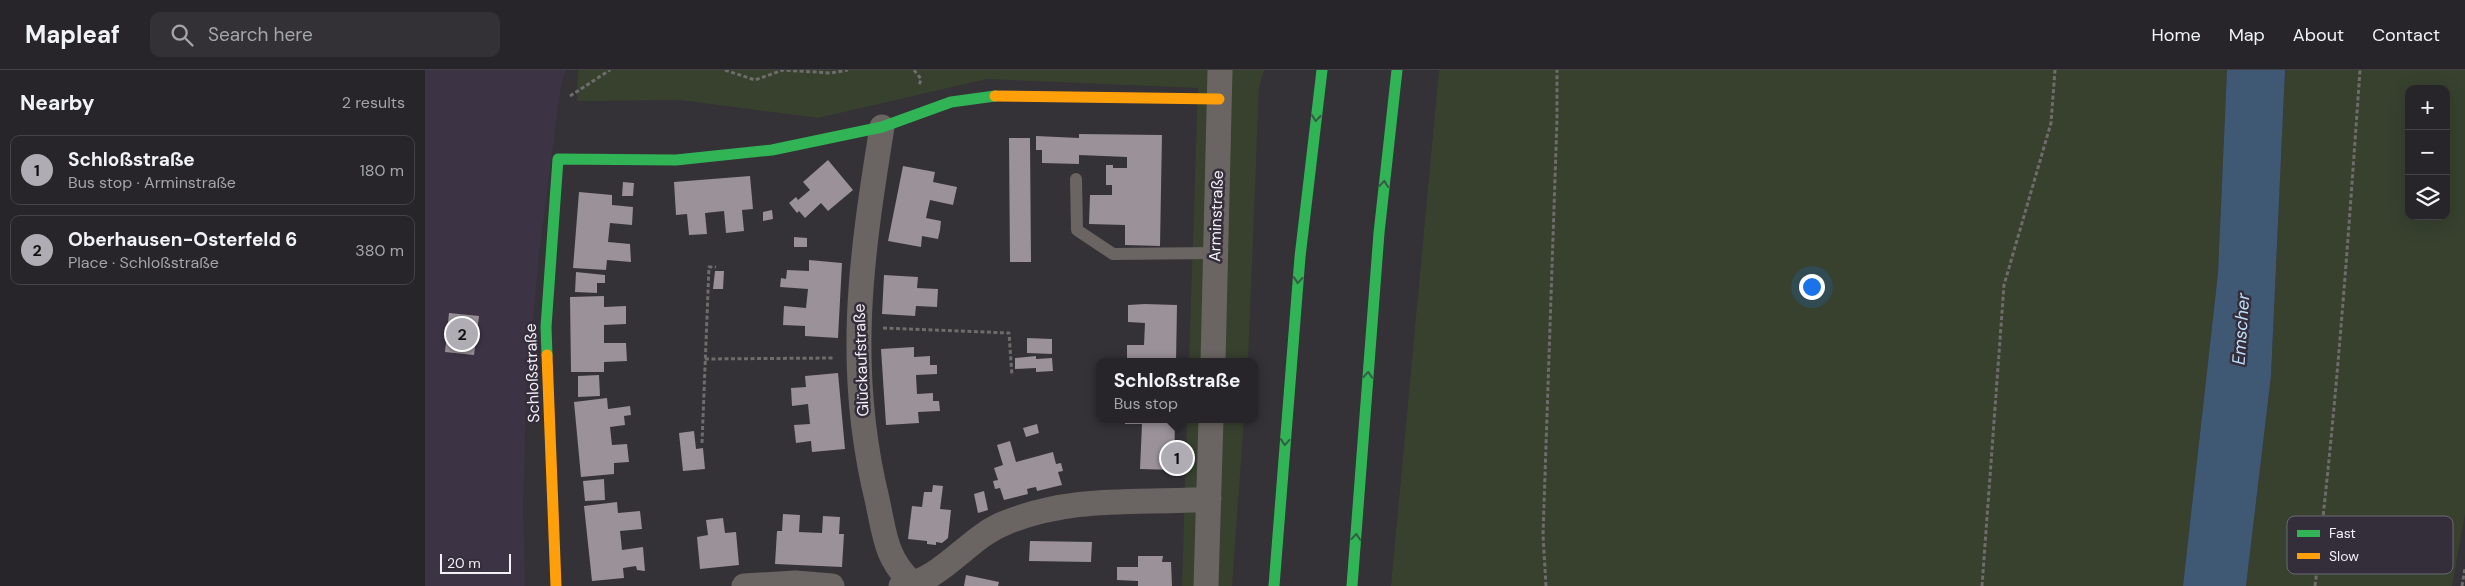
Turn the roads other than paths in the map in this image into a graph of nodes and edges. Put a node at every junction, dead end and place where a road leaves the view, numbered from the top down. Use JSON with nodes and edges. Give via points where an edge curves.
{"nodes":[{"id":1,"x":1220,"y":70,"type":"edge"},
{"id":2,"x":1322,"y":70,"type":"edge"},
{"id":3,"x":1397,"y":70,"type":"edge"},
{"id":4,"x":1219,"y":99,"type":"junction"},
{"id":5,"x":881,"y":127,"type":"junction"},
{"id":6,"x":1077,"y":179,"type":"dead end"},
{"id":7,"x":1215,"y":253,"type":"junction"},
{"id":8,"x":1213,"y":358,"type":"edge"},
{"id":9,"x":1211,"y":423,"type":"edge"},
{"id":10,"x":1209,"y":499,"type":"junction"},
{"id":11,"x":909,"y":585,"type":"edge"},
{"id":12,"x":555,"y":586,"type":"edge"},
{"id":13,"x":744,"y":586,"type":"edge"},
{"id":14,"x":832,"y":586,"type":"edge"},
{"id":15,"x":1207,"y":586,"type":"edge"},
{"id":16,"x":1274,"y":586,"type":"edge"},
{"id":17,"x":1352,"y":586,"type":"edge"}],
"edges":[{"from":1,"to":4,"type":"street","name":"Arminstraße"},
{"from":2,"to":16,"type":"main road","one_way":true,"via":[[1300,257]]},
{"from":17,"to":3,"type":"main road","one_way":true,"via":[[1379,233]]},
{"from":4,"to":5,"type":"main road","via":[[991,96],[951,102]]},
{"from":4,"to":7,"type":"street","name":"Arminstraße"},
{"from":5,"to":11,"type":"street","name":"Glückaufstraße","via":[[865,237],[857,358],[864,438],[888,548]]},
{"from":5,"to":12,"type":"main road","name":"Schloßstraße","via":[[847,136],[728,156],[676,160],[558,159],[546,328]]},
{"from":6,"to":7,"type":"lane","via":[[1077,230],[1113,254]]},
{"from":7,"to":8,"type":"street","name":"Arminstraße"},
{"from":9,"to":10,"type":"street"},
{"from":10,"to":11,"type":"street","name":"Glückaufstraße","via":[[1114,500],[1044,510],[991,530],[941,568]]},
{"from":10,"to":15,"type":"street"},
{"from":13,"to":14,"type":"street","via":[[795,583]]}]}
